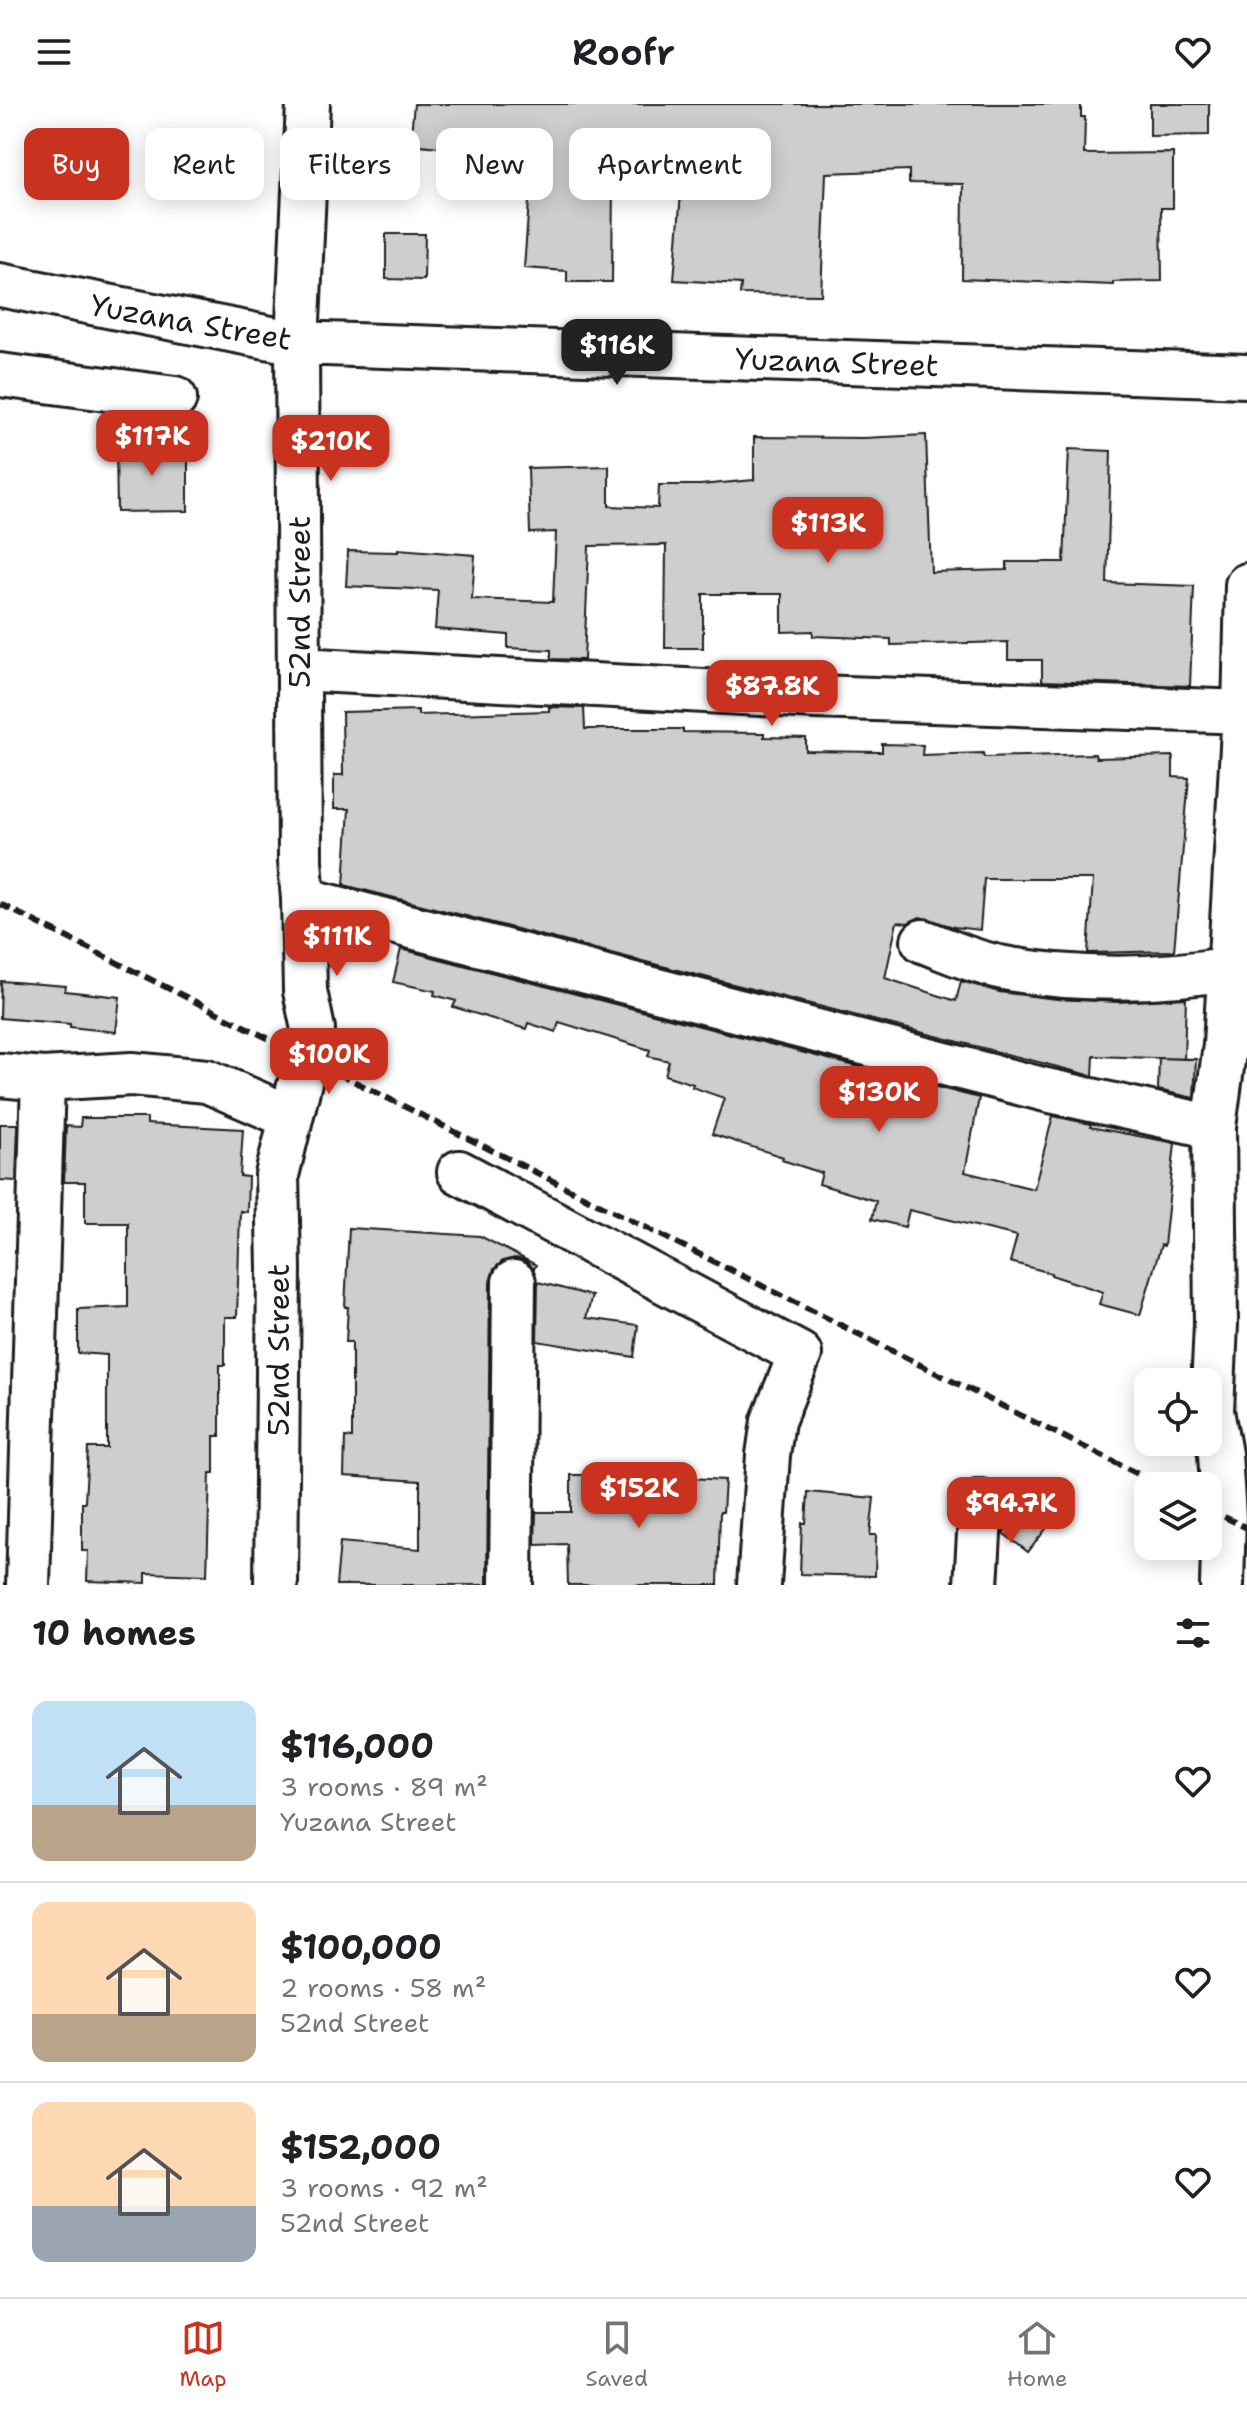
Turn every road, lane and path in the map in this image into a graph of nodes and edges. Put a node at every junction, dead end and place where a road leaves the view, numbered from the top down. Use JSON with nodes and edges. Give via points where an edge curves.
{"nodes":[{"id":1,"x":308,"y":104,"type":"edge"},
{"id":2,"x":0,"y":285,"type":"edge"},
{"id":3,"x":297,"y":343,"type":"junction"},
{"id":4,"x":0,"y":375,"type":"edge"},
{"id":5,"x":1247,"y":376,"type":"edge"},
{"id":6,"x":175,"y":398,"type":"dead end"},
{"id":7,"x":1247,"y":585,"type":"edge"},
{"id":8,"x":299,"y":669,"type":"junction"},
{"id":9,"x":1245,"y":712,"type":"edge"},
{"id":10,"x":302,"y":880,"type":"junction"},
{"id":11,"x":923,"y":941,"type":"dead end"},
{"id":12,"x":1230,"y":968,"type":"junction"},
{"id":13,"x":1236,"y":1045,"type":"edge"},
{"id":14,"x":0,"y":1075,"type":"edge"},
{"id":15,"x":43,"y":1079,"type":"junction"},
{"id":16,"x":290,"y":1117,"type":"junction"},
{"id":17,"x":1214,"y":1127,"type":"junction"},
{"id":18,"x":459,"y":1172,"type":"dead end"},
{"id":19,"x":514,"y":1282,"type":"dead end"},
{"id":20,"x":1231,"y":1325,"type":"edge"},
{"id":21,"x":981,"y":1501,"type":"dead end"},
{"id":22,"x":28,"y":1585,"type":"edge"},
{"id":23,"x":276,"y":1585,"type":"edge"},
{"id":24,"x":511,"y":1585,"type":"edge"},
{"id":25,"x":759,"y":1585,"type":"edge"},
{"id":26,"x":976,"y":1585,"type":"edge"},
{"id":27,"x":1222,"y":1585,"type":"edge"}],
"edges":[{"from":1,"to":3,"type":"street","name":"52nd Street"},
{"from":2,"to":3,"type":"street","name":"Yuzana Street"},
{"from":3,"to":5,"type":"street","name":"Yuzana Street"},
{"from":3,"to":8,"type":"street","name":"52nd Street"},
{"from":4,"to":6,"type":"street"},
{"from":7,"to":9,"type":"street"},
{"from":8,"to":9,"type":"street","via":[[816,697]]},
{"from":8,"to":10,"type":"street","name":"52nd Street"},
{"from":9,"to":12,"type":"street"},
{"from":10,"to":16,"type":"street","name":"52nd Street","via":[[305,991],[313,1029]]},
{"from":10,"to":17,"type":"street","via":[[1046,1090]]},
{"from":11,"to":12,"type":"street","via":[[1003,968],[1057,975],[1188,976]]},
{"from":12,"to":13,"type":"street"},
{"from":13,"to":17,"type":"street"},
{"from":14,"to":15,"type":"street"},
{"from":15,"to":16,"type":"street","via":[[132,1074],[207,1081]]},
{"from":15,"to":22,"type":"street"},
{"from":16,"to":23,"type":"street","name":"52nd Street","via":[[277,1175]]},
{"from":17,"to":20,"type":"street"},
{"from":18,"to":25,"type":"street","via":[[808,1339],[773,1421]]},
{"from":19,"to":24,"type":"street"},
{"from":20,"to":27,"type":"street","via":[[1212,1394],[1224,1517]]},
{"from":21,"to":26,"type":"street"}]}
